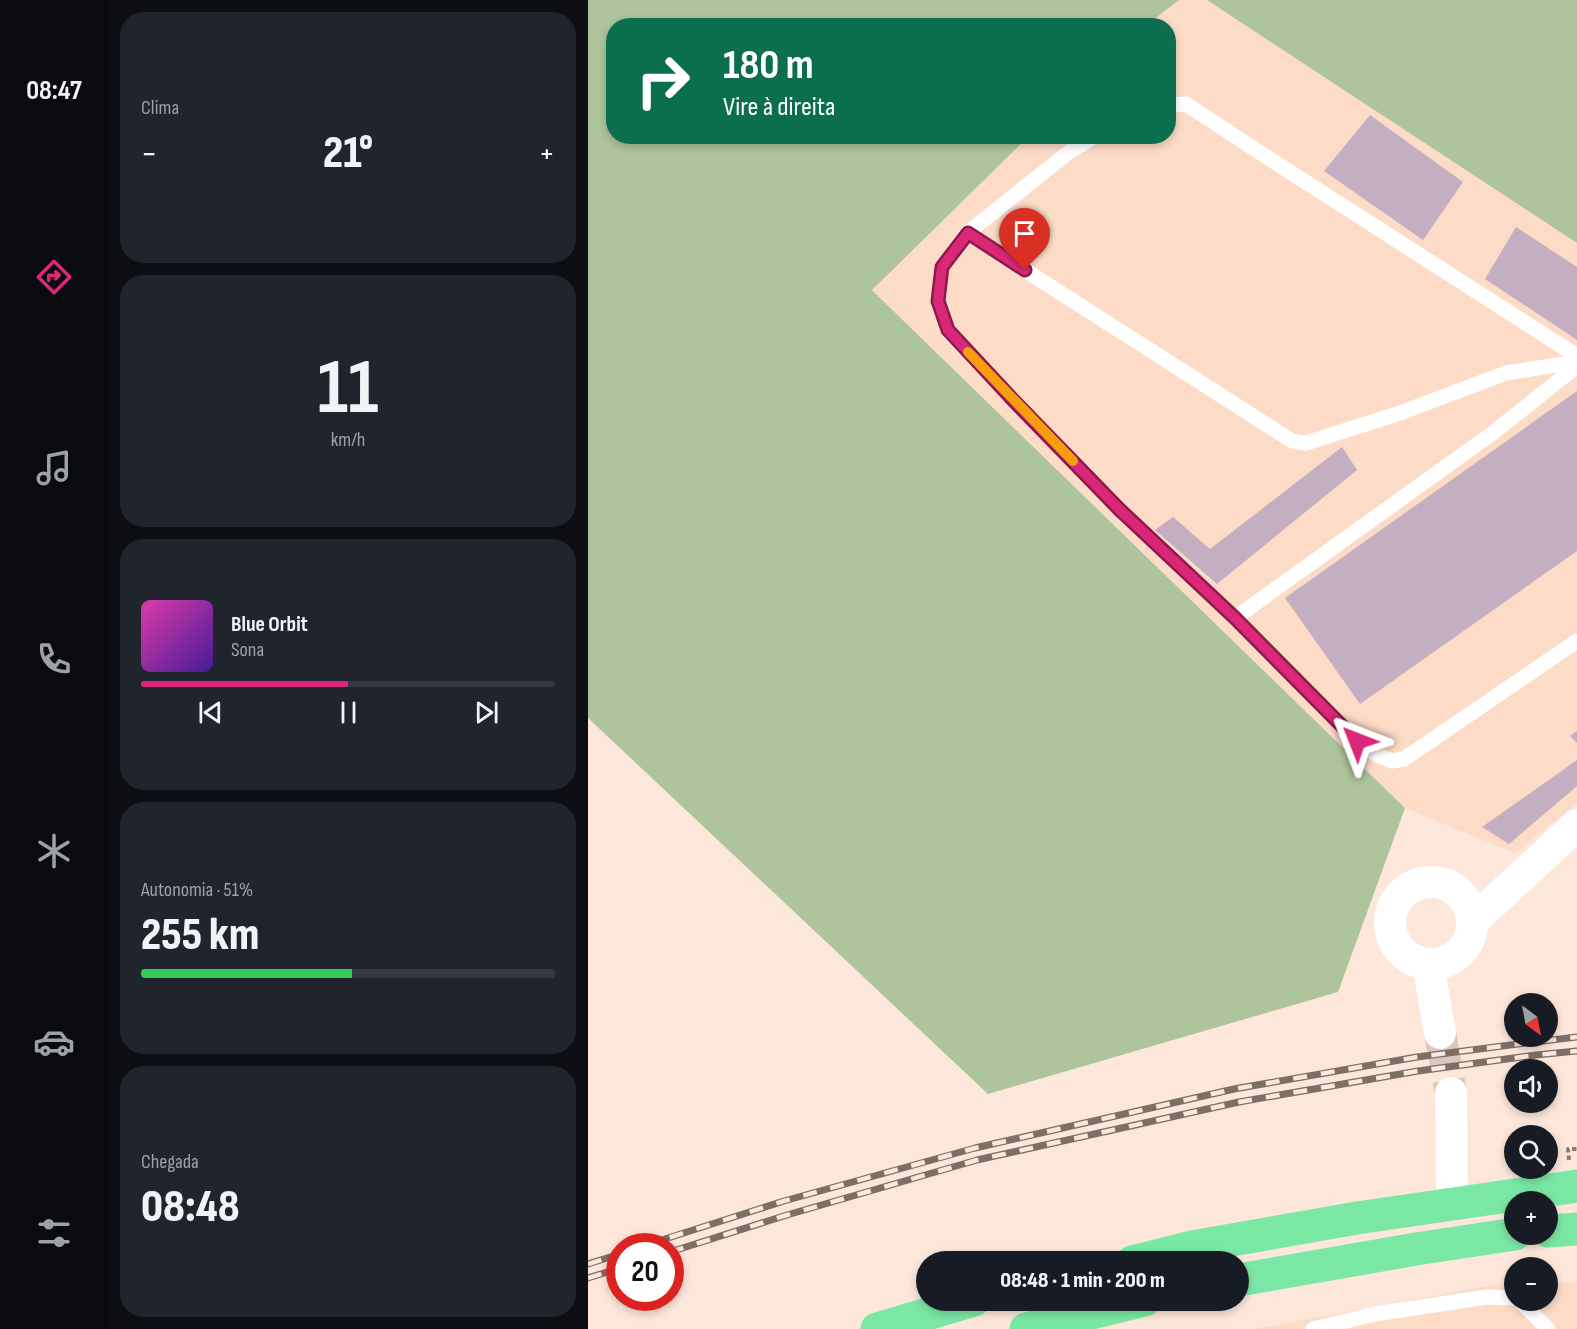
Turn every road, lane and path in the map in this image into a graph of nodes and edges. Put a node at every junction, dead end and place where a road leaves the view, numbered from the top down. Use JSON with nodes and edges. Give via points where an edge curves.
{"nodes":[{"id":1,"x":1176,"y":105,"type":"edge"},
{"id":2,"x":1082,"y":144,"type":"edge"},
{"id":3,"x":968,"y":233,"type":"junction"},
{"id":4,"x":1577,"y":356,"type":"edge"},
{"id":5,"x":1577,"y":362,"type":"edge"},
{"id":6,"x":1577,"y":366,"type":"edge"},
{"id":7,"x":1235,"y":618,"type":"junction"},
{"id":8,"x":1577,"y":641,"type":"edge"},
{"id":9,"x":1577,"y":825,"type":"edge"},
{"id":10,"x":1473,"y":921,"type":"junction"},
{"id":11,"x":1428,"y":964,"type":"junction"},
{"id":12,"x":1440,"y":1033,"type":"tunnel mouth"},
{"id":13,"x":1451,"y":1093,"type":"tunnel mouth"},
{"id":14,"x":1577,"y":1186,"type":"edge"},
{"id":15,"x":1452,"y":1205,"type":"junction"},
{"id":16,"x":1577,"y":1229,"type":"edge"},
{"id":17,"x":1558,"y":1230,"type":"edge"},
{"id":18,"x":1504,"y":1236,"type":"edge"},
{"id":19,"x":1176,"y":1251,"type":"edge"},
{"id":20,"x":1249,"y":1278,"type":"edge"},
{"id":21,"x":1504,"y":1298,"type":"edge"},
{"id":22,"x":937,"y":1311,"type":"edge"},
{"id":23,"x":1100,"y":1311,"type":"edge"},
{"id":24,"x":1530,"y":1311,"type":"edge"},
{"id":25,"x":877,"y":1329,"type":"edge"},
{"id":26,"x":1026,"y":1329,"type":"edge"},
{"id":27,"x":1313,"y":1329,"type":"edge"},
{"id":28,"x":1548,"y":1329,"type":"edge"}],
"edges":[{"from":1,"to":4,"type":"lane","via":[[1186,104]]},
{"from":2,"to":3,"type":"lane"},
{"from":3,"to":5,"type":"lane","via":[[1292,441],[1306,443],[1506,373]]},
{"from":3,"to":7,"type":"lane","via":[[942,267],[938,301],[948,330],[1119,509]]},
{"from":6,"to":7,"type":"lane","via":[[1494,432]]},
{"from":7,"to":8,"type":"lane","via":[[1357,741],[1392,761],[1404,759]]},
{"from":9,"to":10,"type":"street"},
{"from":10,"to":11,"type":"street","via":[[1465,947],[1455,957]]},
{"from":10,"to":11,"type":"street","via":[[1463,896],[1441,882],[1427,881],[1403,892],[1390,916],[1390,930],[1403,953]]},
{"from":11,"to":12,"type":"street"},
{"from":13,"to":15,"type":"street"},
{"from":14,"to":15,"type":"highway"},
{"from":15,"to":19,"type":"highway"},
{"from":16,"to":17,"type":"highway"},
{"from":18,"to":20,"type":"highway"},
{"from":21,"to":27,"type":"lane","via":[[1386,1312]]},
{"from":22,"to":25,"type":"highway"},
{"from":23,"to":26,"type":"highway"},
{"from":24,"to":28,"type":"lane"}]}
